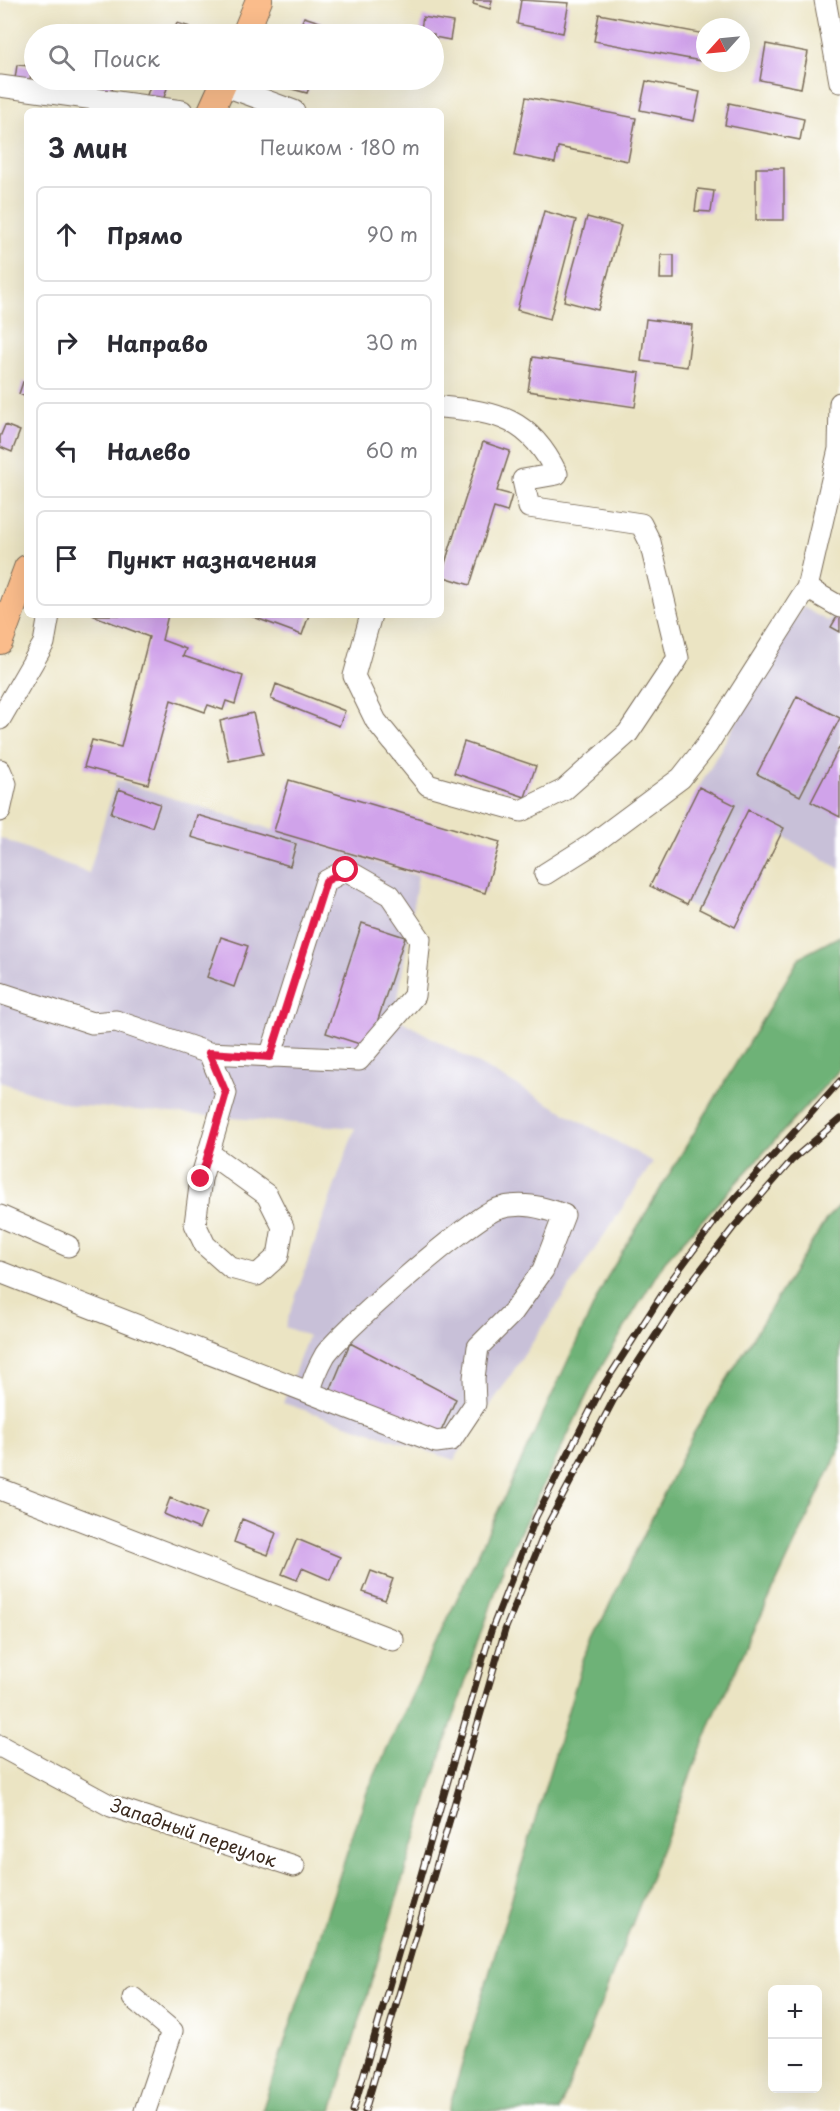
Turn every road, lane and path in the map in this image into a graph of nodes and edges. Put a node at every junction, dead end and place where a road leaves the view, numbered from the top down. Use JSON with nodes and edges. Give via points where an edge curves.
{"nodes":[{"id":1,"x":259,"y":0,"type":"edge"},
{"id":2,"x":825,"y":0,"type":"edge"},
{"id":3,"x":248,"y":24,"type":"edge"},
{"id":4,"x":840,"y":82,"type":"edge"},
{"id":5,"x":0,"y":86,"type":"edge"},
{"id":6,"x":24,"y":89,"type":"edge"},
{"id":7,"x":29,"y":90,"type":"edge"},
{"id":8,"x":220,"y":90,"type":"edge"},
{"id":9,"x":243,"y":90,"type":"edge"},
{"id":10,"x":160,"y":108,"type":"edge"},
{"id":11,"x":212,"y":108,"type":"edge"},
{"id":12,"x":287,"y":108,"type":"edge"},
{"id":13,"x":840,"y":403,"type":"edge"},
{"id":14,"x":444,"y":407,"type":"edge"},
{"id":15,"x":807,"y":588,"type":"junction"},
{"id":16,"x":23,"y":591,"type":"edge"},
{"id":17,"x":840,"y":607,"type":"edge"},
{"id":18,"x":48,"y":618,"type":"edge"},
{"id":19,"x":370,"y":618,"type":"edge"},
{"id":20,"x":0,"y":641,"type":"edge"},
{"id":21,"x":0,"y":719,"type":"edge"},
{"id":22,"x":0,"y":770,"type":"edge"},
{"id":23,"x":0,"y":811,"type":"edge"},
{"id":24,"x":545,"y":874,"type":"dead end"},
{"id":25,"x":0,"y":993,"type":"edge"},
{"id":26,"x":209,"y":1053,"type":"junction"},
{"id":27,"x":270,"y":1057,"type":"junction"},
{"id":28,"x":209,"y":1153,"type":"junction"},
{"id":29,"x":0,"y":1216,"type":"edge"},
{"id":30,"x":68,"y":1246,"type":"dead end"},
{"id":31,"x":0,"y":1272,"type":"edge"},
{"id":32,"x":311,"y":1393,"type":"junction"},
{"id":33,"x":0,"y":1489,"type":"edge"},
{"id":34,"x":393,"y":1640,"type":"dead end"},
{"id":35,"x":0,"y":1746,"type":"edge"},
{"id":36,"x":294,"y":1866,"type":"dead end"},
{"id":37,"x":134,"y":1998,"type":"dead end"},
{"id":38,"x":145,"y":2111,"type":"edge"}],
"edges":[{"from":1,"to":3,"type":"main road"},
{"from":2,"to":4,"type":"street"},
{"from":5,"to":6,"type":"street"},
{"from":7,"to":10,"type":"street"},
{"from":8,"to":11,"type":"main road"},
{"from":9,"to":12,"type":"street"},
{"from":13,"to":15,"type":"street","via":[[839,449]]},
{"from":14,"to":19,"type":"street","via":[[484,411],[522,426],[548,453],[557,474],[523,480],[529,507],[641,524],[650,542],[678,658],[628,733],[564,790],[521,811],[428,785],[376,721],[354,676]]},
{"from":15,"to":17,"type":"street"},
{"from":15,"to":24,"type":"street","via":[[707,745],[681,778]]},
{"from":16,"to":20,"type":"main road"},
{"from":18,"to":21,"type":"street","via":[[44,643]]},
{"from":22,"to":23,"type":"street","via":[[6,784]]},
{"from":25,"to":26,"type":"street","via":[[92,1023],[116,1022]]},
{"from":26,"to":27,"type":"street"},
{"from":26,"to":28,"type":"street","via":[[226,1093]]},
{"from":27,"to":27,"type":"street","via":[[360,1060],[414,996],[420,939],[390,895],[346,870],[326,881]]},
{"from":28,"to":28,"type":"street","via":[[195,1224],[205,1245],[231,1268],[257,1275],[278,1256],[283,1227],[267,1195]]},
{"from":29,"to":30,"type":"street"},
{"from":31,"to":32,"type":"street"},
{"from":32,"to":32,"type":"street","via":[[436,1442],[451,1440],[475,1404],[478,1347],[513,1312],[543,1270],[564,1215],[535,1204],[496,1209],[464,1231],[348,1330],[325,1355]]},
{"from":33,"to":34,"type":"street"},
{"from":35,"to":36,"type":"street","name":"Западный переулок","via":[[111,1806]]},
{"from":37,"to":38,"type":"street","via":[[172,2031]]}]}
